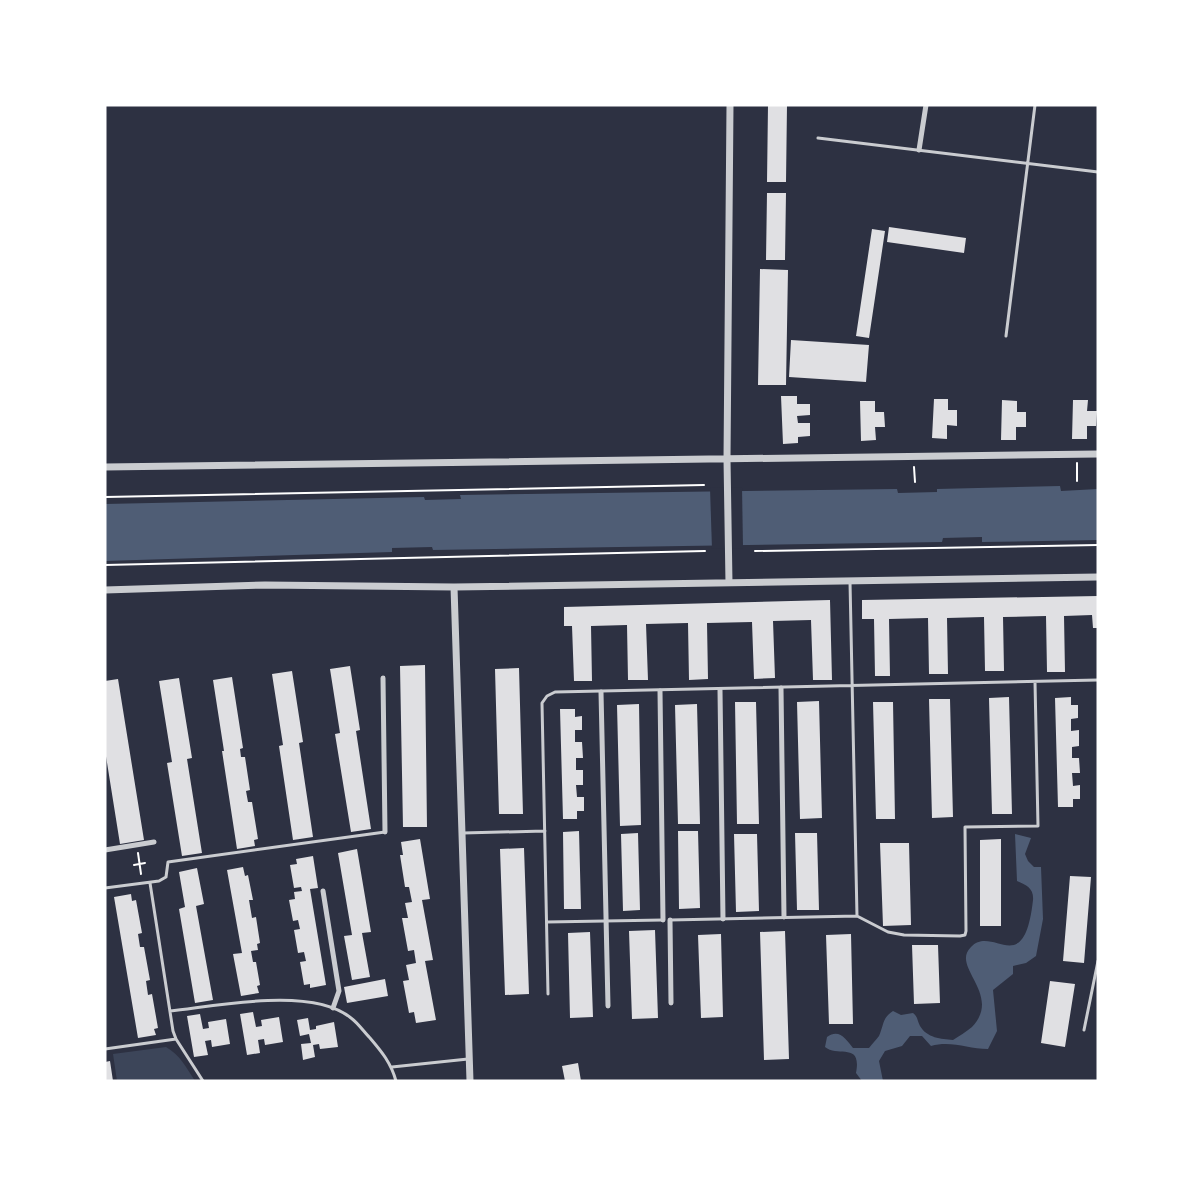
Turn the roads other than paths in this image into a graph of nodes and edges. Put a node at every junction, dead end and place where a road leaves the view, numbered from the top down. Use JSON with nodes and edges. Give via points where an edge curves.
{"nodes":[{"id":1,"x":730,"y":105,"type":"edge"},
{"id":2,"x":926,"y":105,"type":"edge"},
{"id":3,"x":1035,"y":105,"type":"edge"},
{"id":4,"x":818,"y":138,"type":"dead end"},
{"id":5,"x":920,"y":150,"type":"junction"},
{"id":6,"x":1028,"y":163,"type":"junction"},
{"id":7,"x":1098,"y":172,"type":"edge"},
{"id":8,"x":1006,"y":336,"type":"dead end"},
{"id":9,"x":1098,"y":454,"type":"edge"},
{"id":10,"x":727,"y":459,"type":"junction"},
{"id":11,"x":105,"y":467,"type":"edge"},
{"id":12,"x":1098,"y":577,"type":"edge"},
{"id":13,"x":850,"y":581,"type":"junction"},
{"id":14,"x":729,"y":583,"type":"junction"},
{"id":15,"x":454,"y":587,"type":"junction"},
{"id":16,"x":105,"y":590,"type":"edge"},
{"id":17,"x":383,"y":678,"type":"dead end"},
{"id":18,"x":1098,"y":680,"type":"edge"},
{"id":19,"x":1035,"y":682,"type":"junction"},
{"id":20,"x":852,"y":687,"type":"junction"},
{"id":21,"x":781,"y":688,"type":"junction"},
{"id":22,"x":720,"y":690,"type":"junction"},
{"id":23,"x":660,"y":691,"type":"junction"},
{"id":24,"x":602,"y":692,"type":"junction"},
{"id":25,"x":545,"y":831,"type":"junction"},
{"id":26,"x":386,"y":832,"type":"joint"},
{"id":27,"x":462,"y":833,"type":"junction"},
{"id":28,"x":154,"y":842,"type":"dead end"},
{"id":29,"x":105,"y":850,"type":"edge"},
{"id":30,"x":150,"y":882,"type":"junction"},
{"id":31,"x":105,"y":888,"type":"edge"},
{"id":32,"x":323,"y":891,"type":"dead end"},
{"id":33,"x":857,"y":916,"type":"junction"},
{"id":34,"x":784,"y":917,"type":"junction"},
{"id":35,"x":723,"y":919,"type":"junction"},
{"id":36,"x":663,"y":920,"type":"junction"},
{"id":37,"x":670,"y":920,"type":"junction"},
{"id":38,"x":606,"y":921,"type":"junction"},
{"id":39,"x":547,"y":922,"type":"junction"},
{"id":40,"x":1098,"y":961,"type":"edge"},
{"id":41,"x":548,"y":994,"type":"dead end"},
{"id":42,"x":671,"y":1003,"type":"dead end"},
{"id":43,"x":608,"y":1006,"type":"dead end"},
{"id":44,"x":333,"y":1008,"type":"junction"},
{"id":45,"x":170,"y":1011,"type":"junction"},
{"id":46,"x":1084,"y":1030,"type":"dead end"},
{"id":47,"x":176,"y":1039,"type":"junction"},
{"id":48,"x":105,"y":1049,"type":"edge"},
{"id":49,"x":469,"y":1059,"type":"junction"},
{"id":50,"x":392,"y":1067,"type":"junction"},
{"id":51,"x":203,"y":1081,"type":"edge"},
{"id":52,"x":396,"y":1081,"type":"edge"},
{"id":53,"x":470,"y":1081,"type":"edge"}],
"edges":[{"from":1,"to":10,"type":"street"},
{"from":2,"to":5,"type":"street"},
{"from":3,"to":6,"type":"lane"},
{"from":4,"to":5,"type":"lane"},
{"from":5,"to":6,"type":"lane"},
{"from":6,"to":7,"type":"lane"},
{"from":6,"to":8,"type":"lane"},
{"from":9,"to":10,"type":"street"},
{"from":10,"to":11,"type":"street"},
{"from":10,"to":14,"type":"street"},
{"from":12,"to":13,"type":"street"},
{"from":13,"to":14,"type":"street"},
{"from":13,"to":20,"type":"lane"},
{"from":14,"to":15,"type":"street"},
{"from":15,"to":16,"type":"street","via":[[265,585]]},
{"from":15,"to":27,"type":"street"},
{"from":17,"to":26,"type":"street"},
{"from":18,"to":19,"type":"lane"},
{"from":19,"to":20,"type":"lane"},
{"from":19,"to":33,"type":"lane","via":[[1038,826],[965,827],[965,934],[904,935],[888,932]]},
{"from":20,"to":21,"type":"lane"},
{"from":20,"to":33,"type":"lane"},
{"from":21,"to":22,"type":"lane"},
{"from":21,"to":34,"type":"street"},
{"from":22,"to":23,"type":"lane"},
{"from":22,"to":35,"type":"street"},
{"from":23,"to":24,"type":"lane"},
{"from":23,"to":36,"type":"street"},
{"from":24,"to":25,"type":"lane","via":[[555,692],[542,703]]},
{"from":24,"to":38,"type":"street"},
{"from":25,"to":27,"type":"lane"},
{"from":25,"to":39,"type":"lane"},
{"from":26,"to":30,"type":"lane","via":[[168,862],[166,877]]},
{"from":27,"to":49,"type":"street"},
{"from":28,"to":29,"type":"street"},
{"from":30,"to":31,"type":"lane"},
{"from":30,"to":45,"type":"lane"},
{"from":32,"to":44,"type":"street","via":[[339,991]]},
{"from":33,"to":34,"type":"lane"},
{"from":34,"to":35,"type":"lane"},
{"from":35,"to":37,"type":"lane"},
{"from":36,"to":37,"type":"lane"},
{"from":36,"to":38,"type":"lane"},
{"from":37,"to":42,"type":"street"},
{"from":38,"to":39,"type":"lane"},
{"from":38,"to":43,"type":"street"},
{"from":39,"to":41,"type":"lane"},
{"from":40,"to":46,"type":"lane"},
{"from":44,"to":45,"type":"lane","via":[[281,1000]]},
{"from":44,"to":50,"type":"lane","via":[[351,1017]]},
{"from":45,"to":47,"type":"lane"},
{"from":47,"to":48,"type":"lane"},
{"from":47,"to":51,"type":"lane"},
{"from":49,"to":50,"type":"lane"},
{"from":49,"to":53,"type":"street"},
{"from":50,"to":52,"type":"lane"}]}
